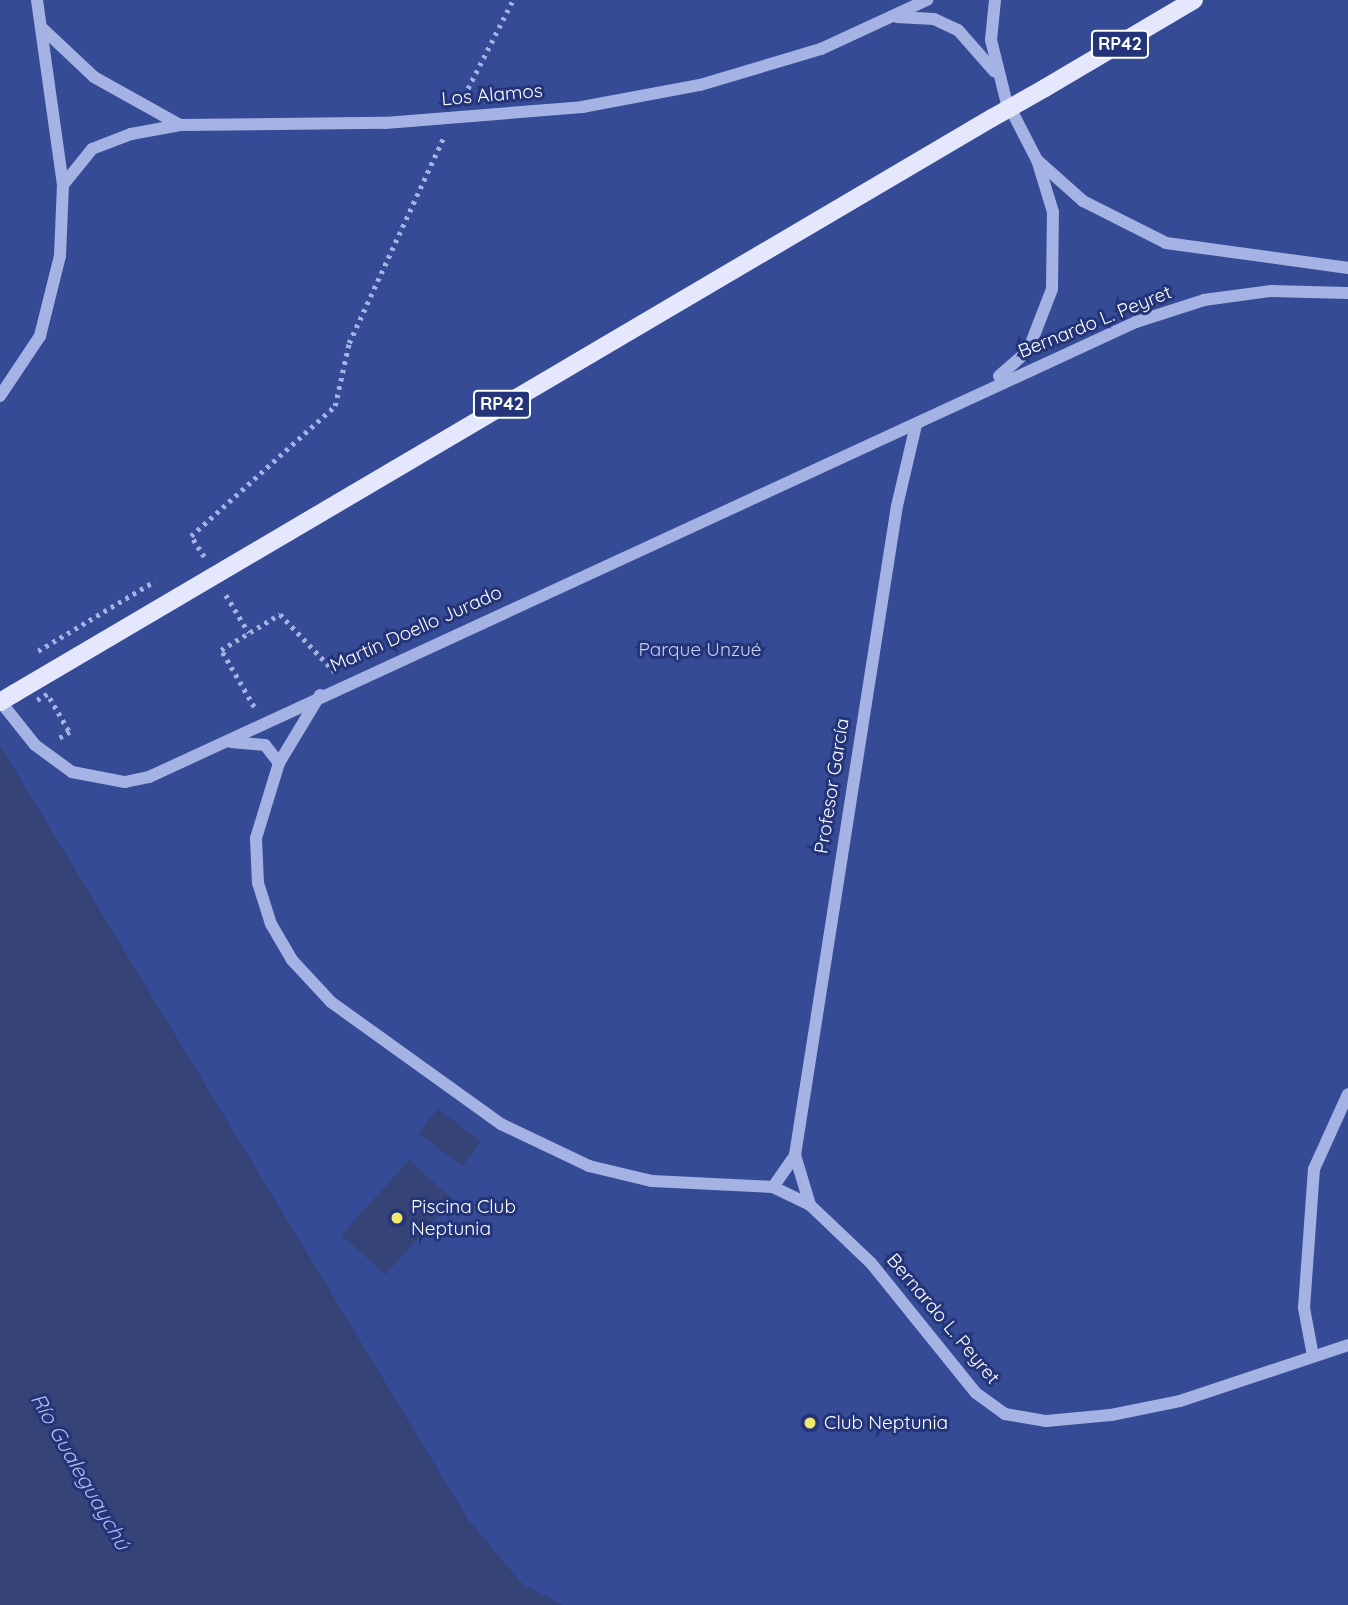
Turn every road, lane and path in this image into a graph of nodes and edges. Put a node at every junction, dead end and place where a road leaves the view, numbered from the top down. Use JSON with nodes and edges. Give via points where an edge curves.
{"nodes":[{"id":1,"x":37,"y":0,"type":"edge"},
{"id":2,"x":513,"y":0,"type":"edge"},
{"id":3,"x":927,"y":0,"type":"edge"},
{"id":4,"x":995,"y":0,"type":"edge"},
{"id":5,"x":1194,"y":0,"type":"edge"},
{"id":6,"x":893,"y":17,"type":"junction"},
{"id":7,"x":42,"y":28,"type":"junction"},
{"id":8,"x":996,"y":74,"type":"junction"},
{"id":9,"x":453,"y":117,"type":"junction"},
{"id":10,"x":180,"y":125,"type":"junction"},
{"id":11,"x":1037,"y":160,"type":"junction"},
{"id":12,"x":63,"y":185,"type":"junction"},
{"id":13,"x":1348,"y":268,"type":"edge"},
{"id":14,"x":1348,"y":293,"type":"edge"},
{"id":15,"x":973,"y":395,"type":"junction"},
{"id":16,"x":0,"y":396,"type":"edge"},
{"id":17,"x":913,"y":427,"type":"junction"},
{"id":18,"x":191,"y":536,"type":"dead end"},
{"id":19,"x":345,"y":683,"type":"junction"},
{"id":20,"x":47,"y":694,"type":"dead end"},
{"id":21,"x":320,"y":695,"type":"junction"},
{"id":22,"x":5,"y":699,"type":"edge"},
{"id":23,"x":264,"y":723,"type":"junction"},
{"id":24,"x":227,"y":742,"type":"junction"},
{"id":25,"x":42,"y":750,"type":"junction"},
{"id":26,"x":279,"y":763,"type":"junction"},
{"id":27,"x":1348,"y":1094,"type":"edge"},
{"id":28,"x":795,"y":1155,"type":"junction"},
{"id":29,"x":773,"y":1188,"type":"junction"},
{"id":30,"x":810,"y":1205,"type":"junction"},
{"id":31,"x":1348,"y":1345,"type":"edge"},
{"id":32,"x":1313,"y":1356,"type":"junction"}],
"edges":[{"from":1,"to":7,"type":"street"},
{"from":2,"to":9,"type":"path"},
{"from":3,"to":6,"type":"street","name":"Los Alamos"},
{"from":4,"to":8,"type":"street"},
{"from":5,"to":22,"type":"main road","number":"RP42","bridge":true},
{"from":6,"to":8,"type":"street","via":[[934,19],[958,30]]},
{"from":6,"to":9,"type":"street","name":"Los Alamos","via":[[821,48],[700,85],[582,107]]},
{"from":7,"to":10,"type":"street","via":[[94,77]]},
{"from":7,"to":12,"type":"street"},
{"from":8,"to":11,"type":"street"},
{"from":9,"to":10,"type":"street","name":"Los Alamos","via":[[274,128]]},
{"from":9,"to":18,"type":"path","via":[[349,343],[328,418]]},
{"from":10,"to":12,"type":"street","name":"Los Alamos","via":[[92,149]]},
{"from":11,"to":13,"type":"street","via":[[1083,201],[1166,243]]},
{"from":11,"to":15,"type":"street","via":[[1055,245],[1043,325],[1028,351]]},
{"from":12,"to":16,"type":"street","via":[[60,256],[40,336]]},
{"from":14,"to":15,"type":"street","name":"Bernardo L. Peyret","via":[[1271,291],[1204,300],[1136,322]]},
{"from":15,"to":17,"type":"street","name":"Bernardo L. Peyret"},
{"from":17,"to":19,"type":"street","name":"Martín Doello Jurado"},
{"from":17,"to":28,"type":"street","name":"Profesor García"},
{"from":19,"to":21,"type":"street","name":"Martín Doello Jurado"},
{"from":19,"to":23,"type":"path","via":[[281,614],[221,650]]},
{"from":20,"to":25,"type":"path","via":[[70,732]]},
{"from":21,"to":23,"type":"street"},
{"from":21,"to":26,"type":"street","name":"Martín Doello Jurado"},
{"from":22,"to":25,"type":"street"},
{"from":23,"to":24,"type":"street"},
{"from":24,"to":25,"type":"street","via":[[174,769],[125,782],[72,772]]},
{"from":24,"to":26,"type":"street","via":[[264,745]]},
{"from":26,"to":29,"type":"street","name":"Martín Doello Jurado","via":[[256,838],[258,883],[292,960],[331,1002],[526,1139],[589,1166],[652,1181]]},
{"from":27,"to":32,"type":"street","via":[[1314,1169],[1304,1308]]},
{"from":28,"to":29,"type":"street"},
{"from":28,"to":30,"type":"street"},
{"from":29,"to":30,"type":"street","name":"Bernardo L. Peyret"},
{"from":30,"to":32,"type":"street","name":"Bernardo L. Peyret","via":[[871,1262],[976,1392],[1005,1414],[1046,1421],[1111,1415],[1180,1401]]},
{"from":31,"to":32,"type":"street","name":"Bernardo L. Peyret"}]}
